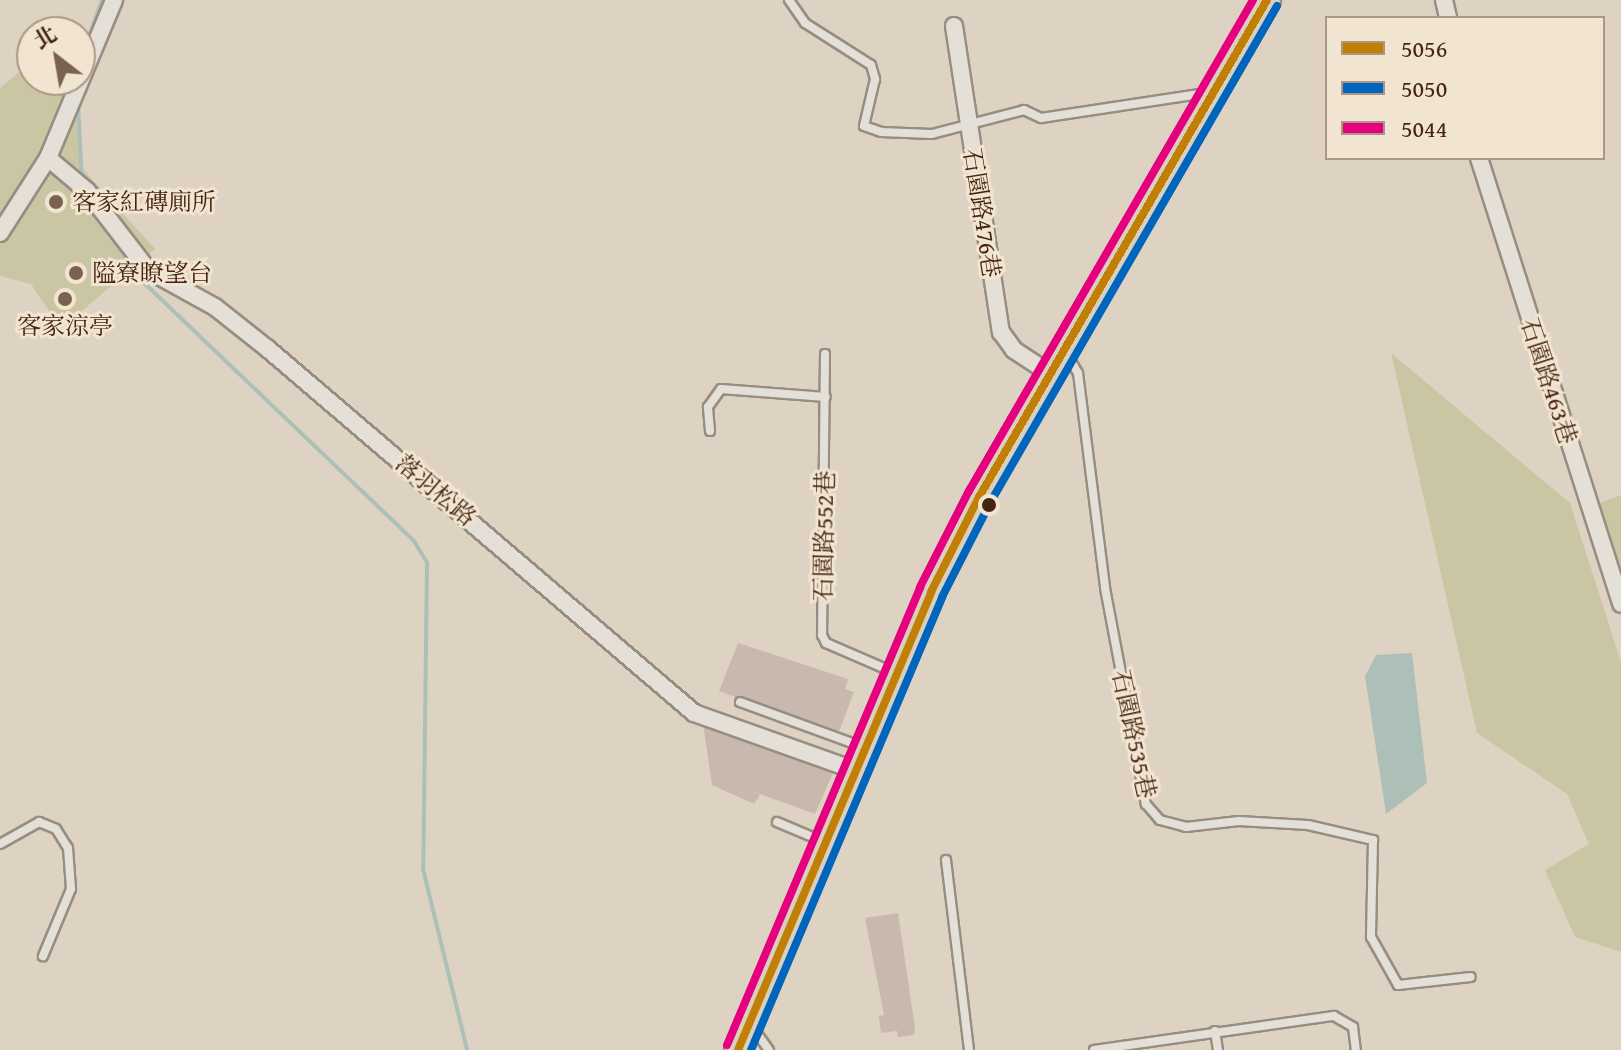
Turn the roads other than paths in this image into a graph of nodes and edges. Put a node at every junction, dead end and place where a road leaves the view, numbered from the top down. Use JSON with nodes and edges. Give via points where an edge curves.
{"nodes":[{"id":1,"x":114,"y":0,"type":"edge"},
{"id":2,"x":789,"y":0,"type":"edge"},
{"id":3,"x":1267,"y":0,"type":"edge"},
{"id":4,"x":954,"y":26,"type":"dead end"},
{"id":5,"x":1218,"y":91,"type":"junction"},
{"id":6,"x":968,"y":122,"type":"junction"},
{"id":7,"x":48,"y":158,"type":"junction"},
{"id":8,"x":1480,"y":160,"type":"edge"},
{"id":9,"x":7,"y":210,"type":"edge"},
{"id":10,"x":0,"y":233,"type":"edge"},
{"id":11,"x":1066,"y":351,"type":"junction"},
{"id":12,"x":825,"y":354,"type":"dead end"},
{"id":13,"x":1052,"y":375,"type":"junction"},
{"id":14,"x":826,"y":397,"type":"junction"},
{"id":15,"x":710,"y":431,"type":"dead end"},
{"id":16,"x":1621,"y":604,"type":"edge"},
{"id":17,"x":895,"y":673,"type":"junction"},
{"id":18,"x":740,"y":702,"type":"dead end"},
{"id":19,"x":862,"y":760,"type":"junction"},
{"id":20,"x":777,"y":822,"type":"dead end"},
{"id":21,"x":827,"y":842,"type":"junction"},
{"id":22,"x":0,"y":844,"type":"edge"},
{"id":23,"x":946,"y":860,"type":"dead end"},
{"id":24,"x":43,"y":956,"type":"dead end"},
{"id":25,"x":1471,"y":977,"type":"dead end"},
{"id":26,"x":750,"y":1024,"type":"junction"},
{"id":27,"x":1215,"y":1031,"type":"junction"},
{"id":28,"x":738,"y":1050,"type":"edge"},
{"id":29,"x":769,"y":1050,"type":"edge"},
{"id":30,"x":969,"y":1050,"type":"edge"},
{"id":31,"x":1094,"y":1050,"type":"edge"},
{"id":32,"x":1218,"y":1050,"type":"edge"},
{"id":33,"x":1356,"y":1050,"type":"edge"}],
"edges":[{"from":1,"to":7,"type":"street"},
{"from":2,"to":6,"type":"lane","via":[[805,23],[871,65],[875,79],[864,126],[932,134]]},
{"from":3,"to":5,"type":"main road"},
{"from":4,"to":6,"type":"street","name":"石園路476巷"},
{"from":5,"to":6,"type":"lane","via":[[1041,118],[1024,110]]},
{"from":5,"to":11,"type":"main road"},
{"from":6,"to":13,"type":"street","name":"石園路476巷","via":[[1001,332],[1014,350]]},
{"from":7,"to":9,"type":"street"},
{"from":7,"to":19,"type":"street","name":"落羽松路","via":[[82,186],[148,270],[215,307],[268,349],[694,713]]},
{"from":8,"to":16,"type":"street","name":"石園路463巷"},
{"from":9,"to":10,"type":"street"},
{"from":11,"to":13,"type":"main road"},
{"from":11,"to":25,"type":"lane","name":"石園路535巷","via":[[1078,373],[1105,588],[1146,804],[1160,820],[1186,827],[1239,821],[1308,825],[1373,840],[1371,937],[1398,985]]},
{"from":12,"to":14,"type":"lane","name":"石園路552巷"},
{"from":13,"to":17,"type":"main road","via":[[979,497]]},
{"from":14,"to":15,"type":"lane","via":[[721,389],[708,407]]},
{"from":14,"to":17,"type":"lane","name":"石園路552巷","via":[[822,635],[826,643]]},
{"from":17,"to":19,"type":"main road"},
{"from":18,"to":19,"type":"lane"},
{"from":19,"to":21,"type":"main road"},
{"from":20,"to":21,"type":"lane"},
{"from":21,"to":26,"type":"main road"},
{"from":22,"to":24,"type":"lane","via":[[39,822],[56,829],[68,848],[71,889]]},
{"from":23,"to":30,"type":"lane"},
{"from":26,"to":28,"type":"main road"},
{"from":26,"to":29,"type":"lane"},
{"from":27,"to":31,"type":"lane"},
{"from":27,"to":32,"type":"lane"},
{"from":27,"to":33,"type":"lane","via":[[1334,1016],[1353,1027]]}]}
